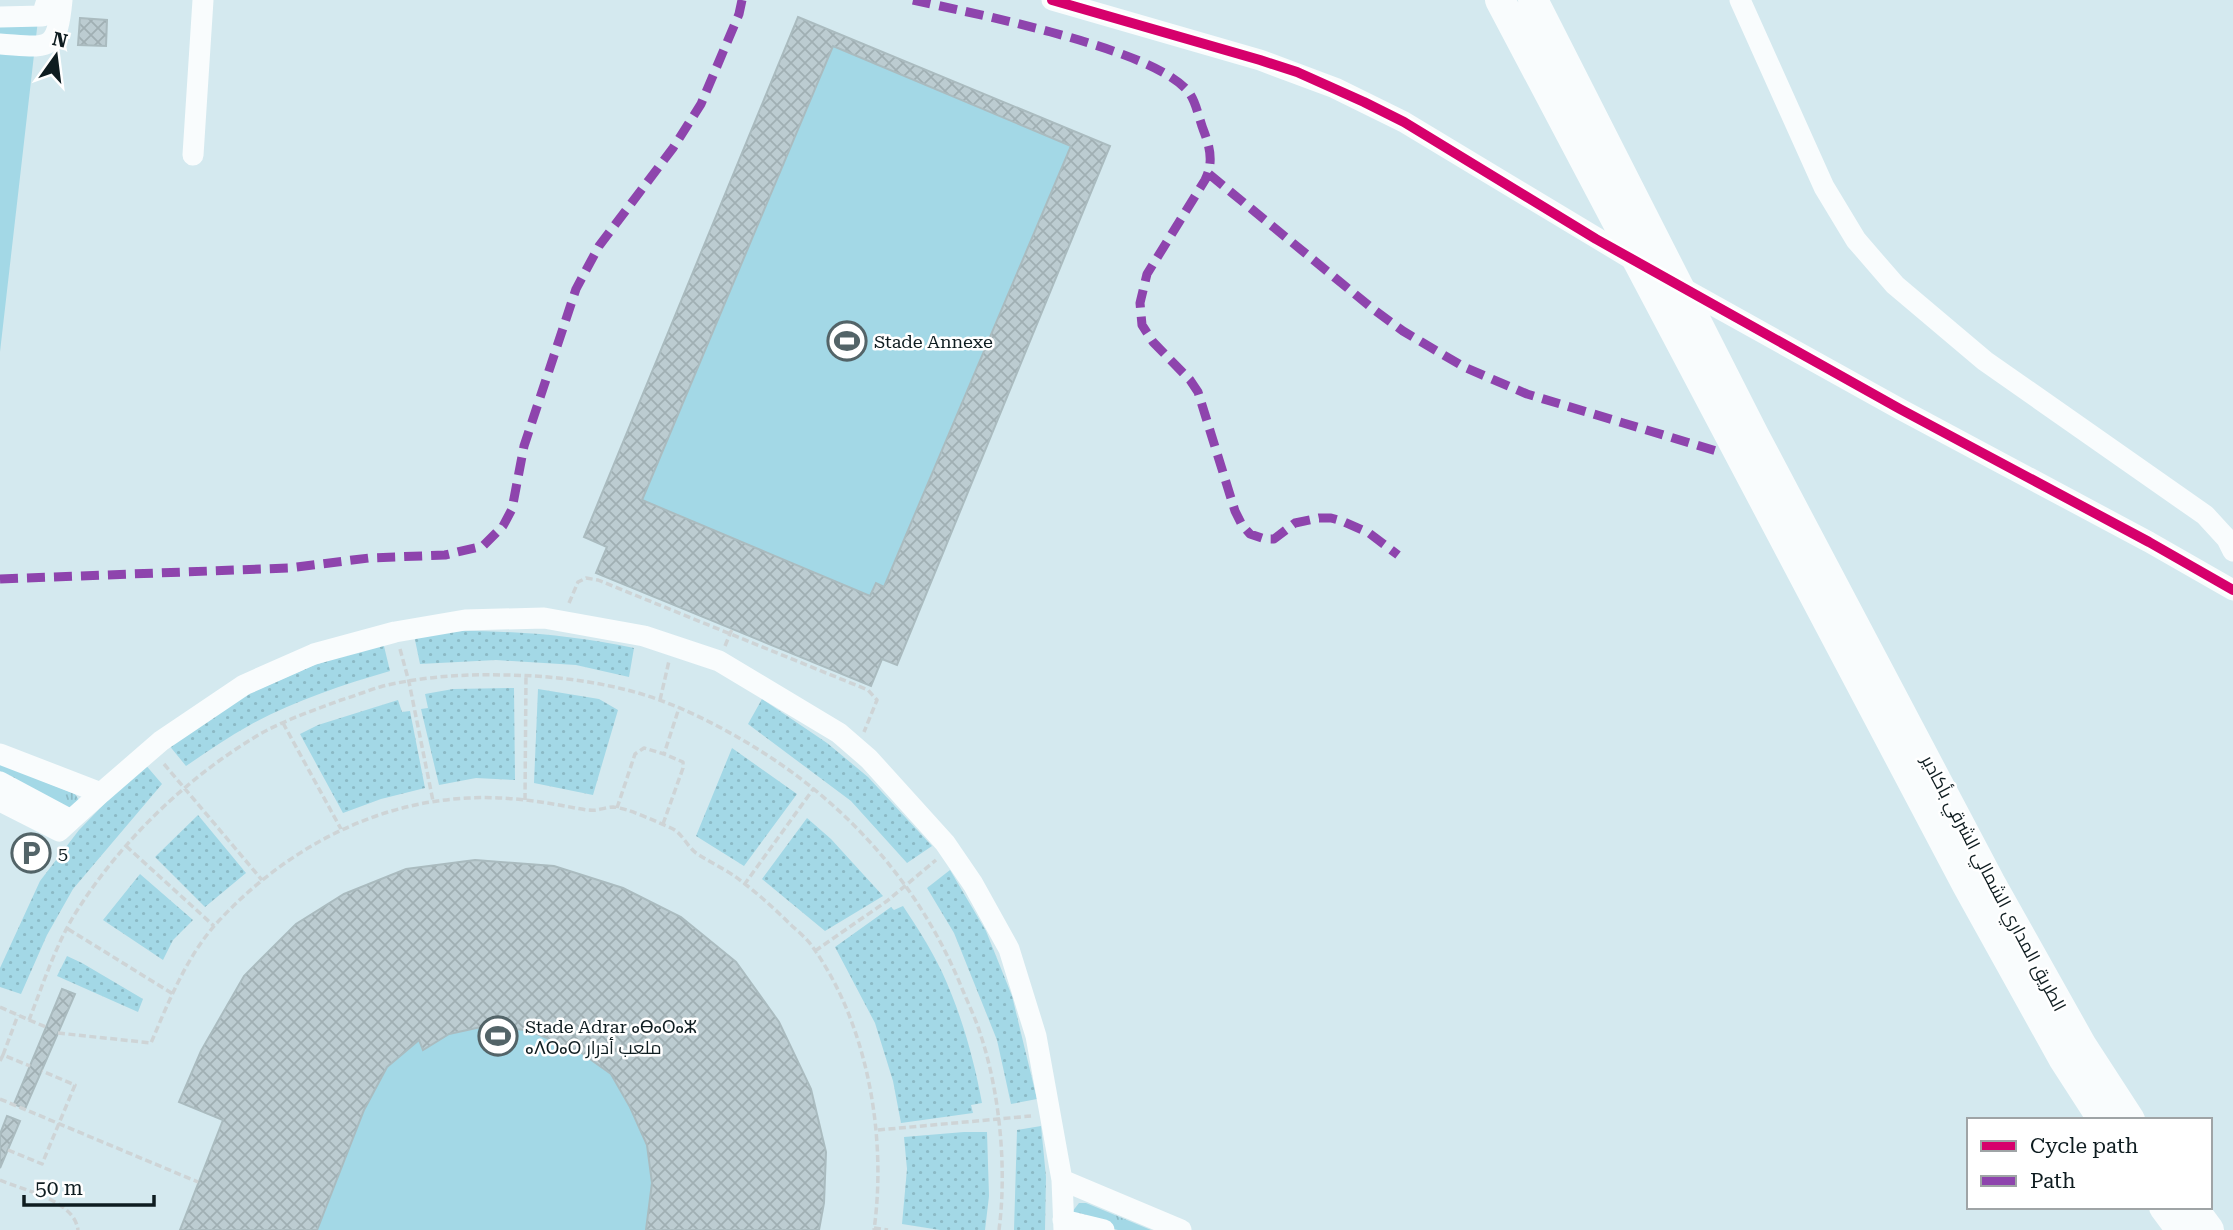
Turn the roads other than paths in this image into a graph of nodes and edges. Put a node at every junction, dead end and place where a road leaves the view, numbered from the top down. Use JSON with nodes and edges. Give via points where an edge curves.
{"nodes":[{"id":1,"x":47,"y":0,"type":"edge"},
{"id":2,"x":62,"y":0,"type":"edge"},
{"id":3,"x":204,"y":0,"type":"edge"},
{"id":4,"x":1052,"y":0,"type":"edge"},
{"id":5,"x":1500,"y":0,"type":"edge"},
{"id":6,"x":1740,"y":0,"type":"edge"},
{"id":7,"x":1538,"y":9,"type":"edge"},
{"id":8,"x":0,"y":17,"type":"edge"},
{"id":9,"x":0,"y":44,"type":"edge"},
{"id":10,"x":192,"y":155,"type":"dead end"},
{"id":11,"x":2233,"y":551,"type":"edge"},
{"id":12,"x":2233,"y":590,"type":"edge"},
{"id":13,"x":1853,"y":644,"type":"junction"},
{"id":14,"x":0,"y":754,"type":"edge"},
{"id":15,"x":0,"y":782,"type":"edge"},
{"id":16,"x":101,"y":793,"type":"junction"},
{"id":17,"x":0,"y":801,"type":"edge"},
{"id":18,"x":65,"y":826,"type":"junction"},
{"id":19,"x":2102,"y":1118,"type":"edge"},
{"id":20,"x":2129,"y":1118,"type":"edge"},
{"id":21,"x":1062,"y":1180,"type":"junction"},
{"id":22,"x":2165,"y":1209,"type":"edge"},
{"id":23,"x":2193,"y":1209,"type":"edge"},
{"id":24,"x":1064,"y":1225,"type":"edge"},
{"id":25,"x":1104,"y":1230,"type":"edge"},
{"id":26,"x":1181,"y":1230,"type":"edge"},
{"id":27,"x":2181,"y":1230,"type":"edge"},
{"id":28,"x":2209,"y":1230,"type":"edge"}],
"edges":[{"from":1,"to":8,"type":"street","via":[[42,16]]},
{"from":2,"to":9,"type":"street","via":[[53,42],[41,47]]},
{"from":3,"to":10,"type":"street"},
{"from":4,"to":12,"type":"street","via":[[1297,72],[1364,102],[1596,239]]},
{"from":5,"to":13,"type":"highway"},
{"from":6,"to":11,"type":"street","via":[[1824,187],[1856,240],[1895,285],[1985,362],[2205,514]]},
{"from":7,"to":13,"type":"highway","via":[[1754,435]]},
{"from":13,"to":19,"type":"highway","name":"الطريق المداري الشمالي الشرقي بأكادير","via":[[1966,885]]},
{"from":13,"to":20,"type":"highway","name":"الطريق المداري الشمالي الشرقي بأكادير","via":[[2082,1046]]},
{"from":14,"to":16,"type":"street"},
{"from":15,"to":18,"type":"street"},
{"from":16,"to":18,"type":"street"},
{"from":16,"to":21,"type":"street","via":[[188,721],[244,685],[314,654],[395,632],[465,620],[544,618],[644,636],[719,661],[839,733],[904,796],[973,884],[1009,949],[1036,1036]]},
{"from":17,"to":18,"type":"street"},
{"from":21,"to":24,"type":"street"},
{"from":21,"to":26,"type":"street"},
{"from":22,"to":27,"type":"highway"},
{"from":23,"to":28,"type":"highway"},
{"from":24,"to":25,"type":"street"}]}
